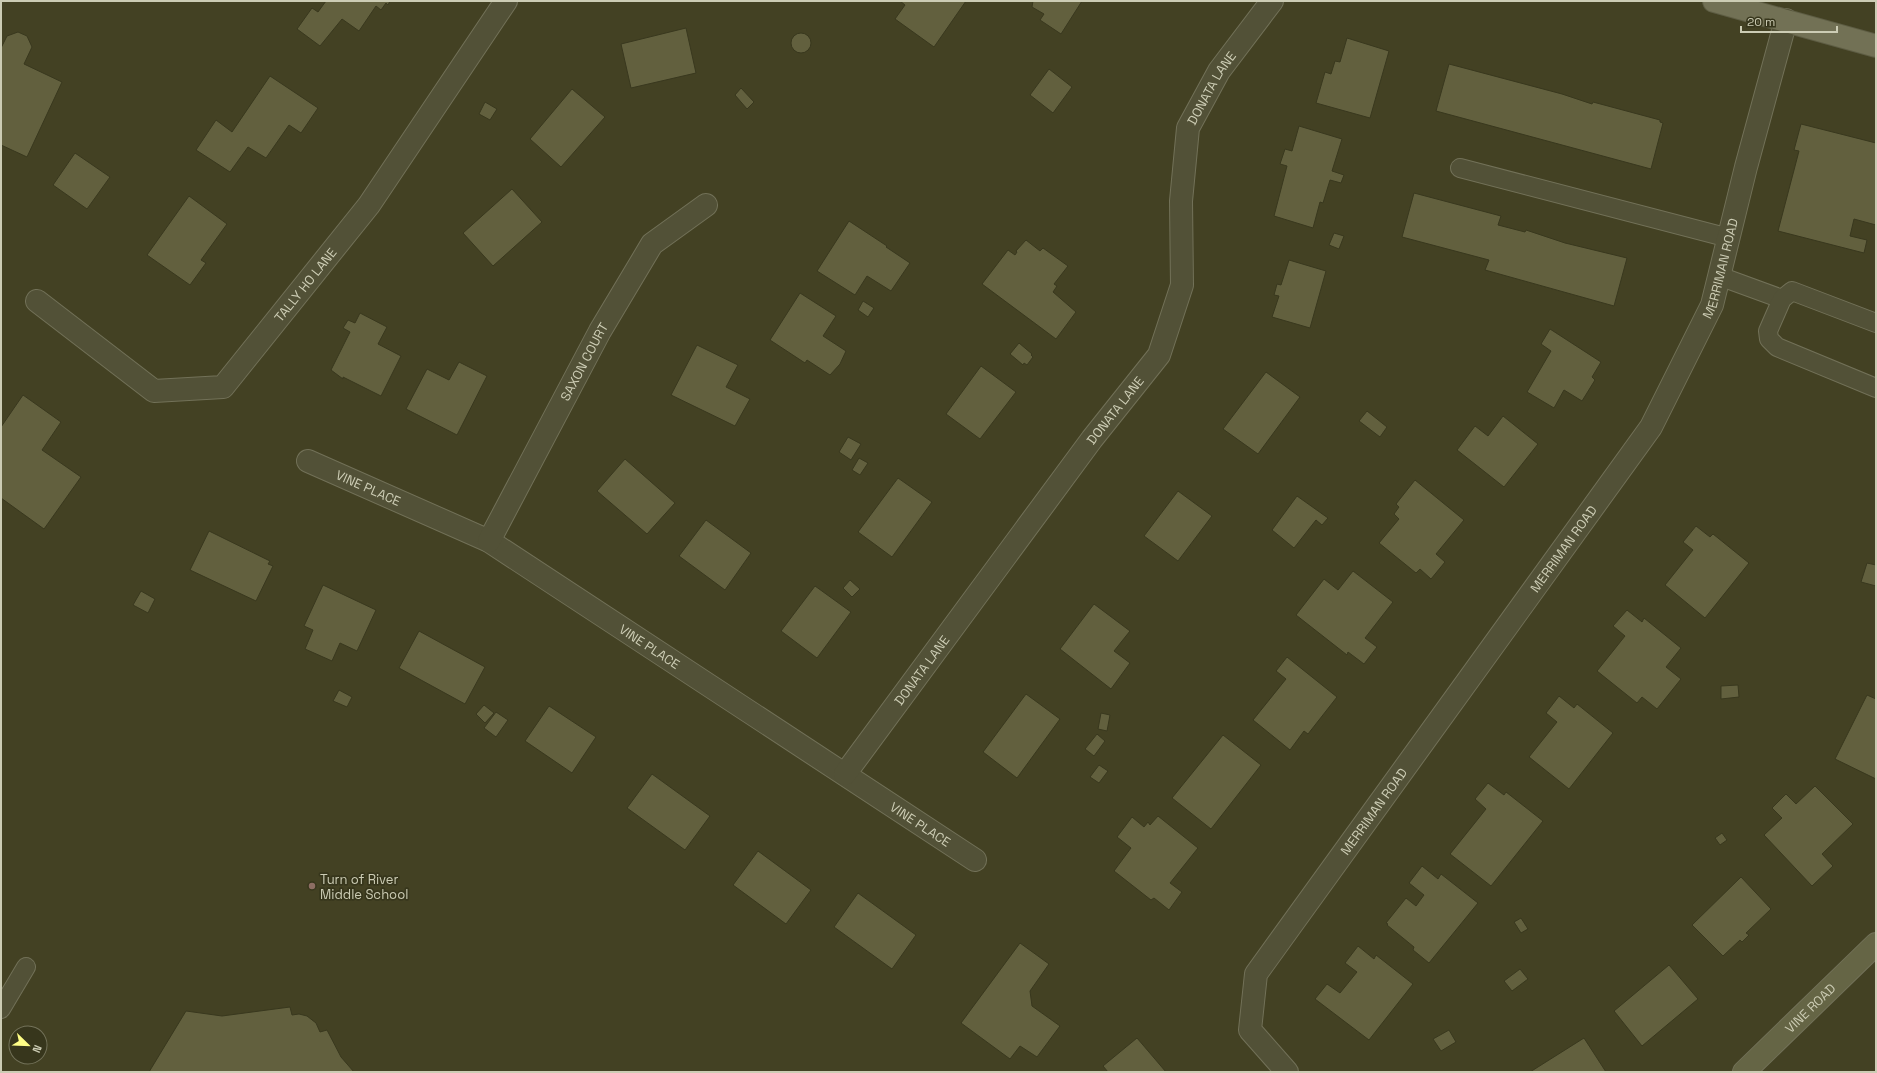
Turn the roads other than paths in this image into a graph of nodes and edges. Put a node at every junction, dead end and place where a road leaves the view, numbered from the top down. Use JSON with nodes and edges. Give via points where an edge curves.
{"nodes":[{"id":1,"x":506,"y":1,"type":"edge"},
{"id":2,"x":1272,"y":1,"type":"edge"},
{"id":3,"x":1714,"y":1,"type":"edge"},
{"id":4,"x":1786,"y":20,"type":"junction"},
{"id":5,"x":1876,"y":46,"type":"edge"},
{"id":6,"x":1460,"y":168,"type":"dead end"},
{"id":7,"x":706,"y":205,"type":"dead end"},
{"id":8,"x":1729,"y":238,"type":"junction"},
{"id":9,"x":1719,"y":276,"type":"junction"},
{"id":10,"x":1782,"y":299,"type":"junction"},
{"id":11,"x":37,"y":301,"type":"dead end"},
{"id":12,"x":1876,"y":324,"type":"edge"},
{"id":13,"x":1876,"y":388,"type":"edge"},
{"id":14,"x":308,"y":461,"type":"dead end"},
{"id":15,"x":489,"y":540,"type":"junction"},
{"id":16,"x":844,"y":774,"type":"junction"},
{"id":17,"x":976,"y":860,"type":"dead end"},
{"id":18,"x":1876,"y":944,"type":"edge"},
{"id":19,"x":26,"y":967,"type":"dead end"},
{"id":20,"x":1,"y":1009,"type":"edge"},
{"id":21,"x":1287,"y":1072,"type":"edge"},
{"id":22,"x":1744,"y":1072,"type":"edge"}],
"edges":[{"from":1,"to":11,"type":"street","name":"TALLY HO LANE","via":[[369,205],[223,387],[154,391]]},
{"from":2,"to":16,"type":"street","name":"DONATA LANE","via":[[1219,71],[1188,128],[1181,200],[1182,284],[1159,355],[1088,445]]},
{"from":3,"to":4,"type":"main road"},
{"from":4,"to":5,"type":"main road"},
{"from":4,"to":8,"type":"street","name":"MERRIMAN ROAD"},
{"from":6,"to":8,"type":"lane"},
{"from":7,"to":15,"type":"street","name":"SAXON COURT","via":[[652,244],[600,331]]},
{"from":8,"to":9,"type":"street","name":"MERRIMAN ROAD"},
{"from":9,"to":10,"type":"lane"},
{"from":9,"to":21,"type":"street","name":"MERRIMAN ROAD","via":[[1712,305],[1651,427],[1256,974],[1250,1030]]},
{"from":10,"to":12,"type":"lane","via":[[1792,291],[1801,293]]},
{"from":10,"to":13,"type":"lane","via":[[1768,331],[1769,339],[1777,348]]},
{"from":14,"to":15,"type":"street","name":"VINE PLACE"},
{"from":15,"to":16,"type":"street","name":"VINE PLACE"},
{"from":16,"to":17,"type":"street","name":"VINE PLACE"},
{"from":18,"to":22,"type":"street","name":"VINE ROAD"},
{"from":19,"to":20,"type":"lane"}]}
